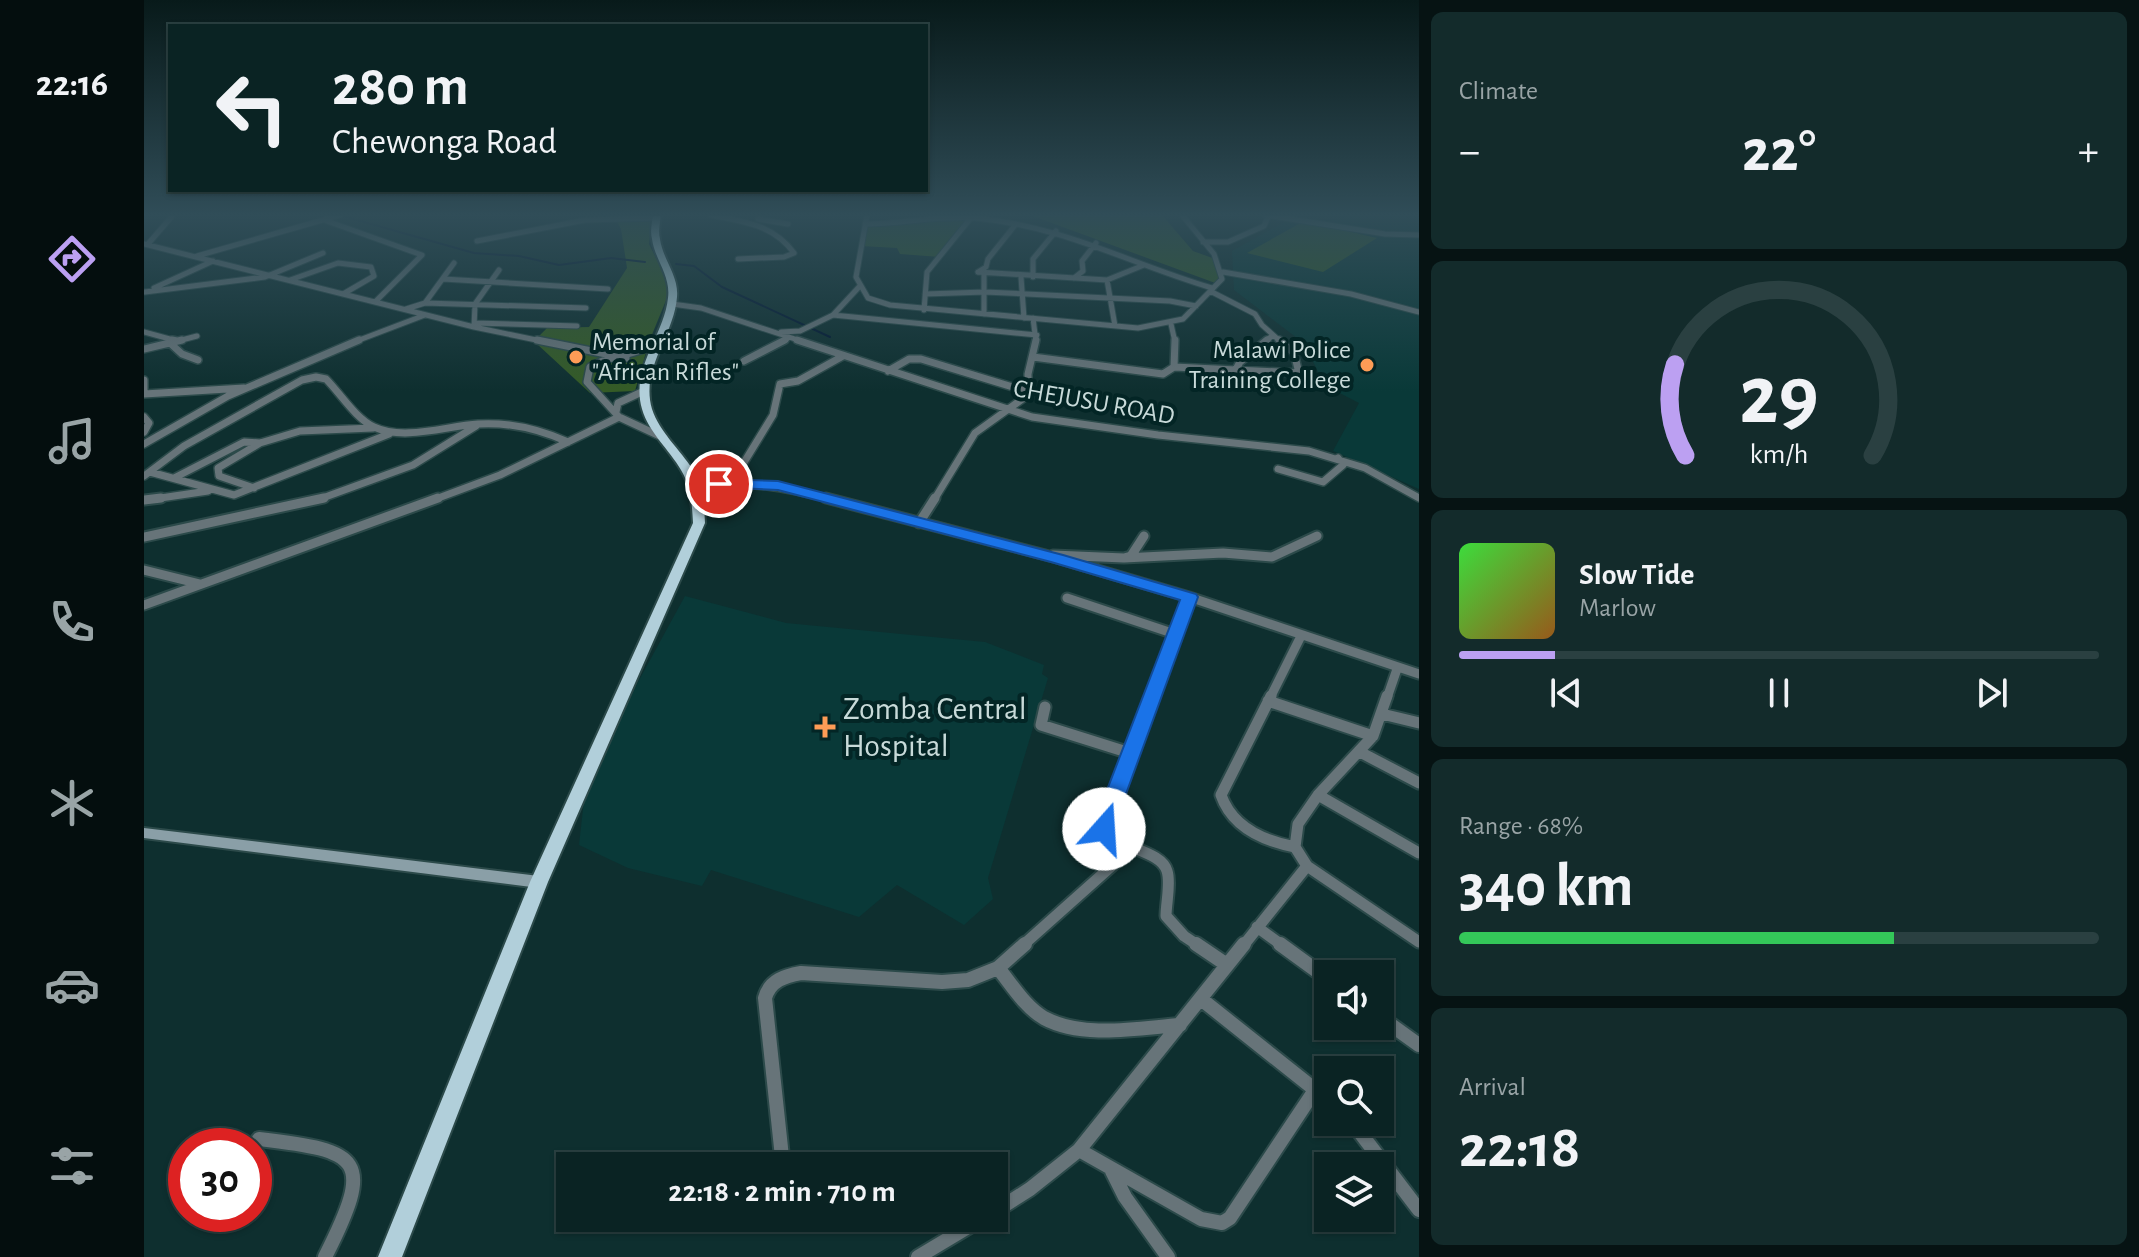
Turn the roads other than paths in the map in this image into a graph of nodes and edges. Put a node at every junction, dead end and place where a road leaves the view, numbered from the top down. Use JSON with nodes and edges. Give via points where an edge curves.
{"nodes":[{"id":1,"x":186,"y":274,"type":"edge"},
{"id":2,"x":265,"y":274,"type":"edge"},
{"id":3,"x":273,"y":274,"type":"edge"},
{"id":4,"x":308,"y":274,"type":"edge"},
{"id":5,"x":373,"y":274,"type":"edge"},
{"id":6,"x":403,"y":274,"type":"edge"},
{"id":7,"x":447,"y":274,"type":"edge"},
{"id":8,"x":496,"y":274,"type":"edge"},
{"id":9,"x":668,"y":274,"type":"edge"},
{"id":10,"x":857,"y":274,"type":"edge"},
{"id":11,"x":927,"y":274,"type":"edge"},
{"id":12,"x":1033,"y":274,"type":"edge"},
{"id":13,"x":1079,"y":274,"type":"edge"},
{"id":14,"x":1123,"y":274,"type":"edge"},
{"id":15,"x":1165,"y":274,"type":"edge"},
{"id":16,"x":1223,"y":274,"type":"edge"},
{"id":17,"x":1233,"y":274,"type":"edge"},
{"id":18,"x":270,"y":275,"type":"junction"},
{"id":19,"x":984,"y":275,"type":"joint"},
{"id":20,"x":1021,"y":277,"type":"junction"},
{"id":21,"x":1033,"y":277,"type":"junction"},
{"id":22,"x":1073,"y":278,"type":"junction"},
{"id":23,"x":443,"y":279,"type":"junction"},
{"id":24,"x":290,"y":280,"type":"junction"},
{"id":25,"x":1107,"y":280,"type":"junction"},
{"id":26,"x":490,"y":282,"type":"junction"},
{"id":27,"x":859,"y":287,"type":"junction"},
{"id":28,"x":608,"y":289,"type":"dead end"},
{"id":29,"x":1211,"y":290,"type":"junction"},
{"id":30,"x":985,"y":292,"type":"junction"},
{"id":31,"x":144,"y":293,"type":"edge"},
{"id":32,"x":343,"y":294,"type":"junction"},
{"id":33,"x":925,"y":294,"type":"junction"},
{"id":34,"x":1023,"y":294,"type":"junction"},
{"id":35,"x":1110,"y":299,"type":"junction"},
{"id":36,"x":375,"y":302,"type":"junction"},
{"id":37,"x":425,"y":303,"type":"junction"},
{"id":38,"x":672,"y":304,"type":"junction"},
{"id":39,"x":474,"y":305,"type":"junction"},
{"id":40,"x":1196,"y":306,"type":"junction"},
{"id":41,"x":586,"y":308,"type":"dead end"},
{"id":42,"x":403,"y":309,"type":"junction"},
{"id":43,"x":924,"y":310,"type":"junction"},
{"id":44,"x":1419,"y":312,"type":"edge"},
{"id":45,"x":984,"y":314,"type":"junction"},
{"id":46,"x":425,"y":315,"type":"junction"},
{"id":47,"x":833,"y":315,"type":"junction"},
{"id":48,"x":1024,"y":318,"type":"junction"},
{"id":49,"x":1033,"y":318,"type":"junction"},
{"id":50,"x":1171,"y":324,"type":"junction"},
{"id":51,"x":473,"y":325,"type":"junction"},
{"id":52,"x":577,"y":326,"type":"dead end"},
{"id":53,"x":1115,"y":326,"type":"junction"},
{"id":54,"x":800,"y":331,"type":"junction"},
{"id":55,"x":144,"y":332,"type":"edge"},
{"id":56,"x":768,"y":332,"type":"junction"},
{"id":57,"x":1037,"y":335,"type":"junction"},
{"id":58,"x":1273,"y":335,"type":"junction"},
{"id":59,"x":197,"y":336,"type":"dead end"},
{"id":60,"x":788,"y":338,"type":"junction"},
{"id":61,"x":174,"y":342,"type":"junction"},
{"id":62,"x":656,"y":343,"type":"junction"},
{"id":63,"x":807,"y":344,"type":"junction"},
{"id":64,"x":144,"y":349,"type":"edge"},
{"id":65,"x":843,"y":356,"type":"junction"},
{"id":66,"x":1033,"y":357,"type":"junction"},
{"id":67,"x":626,"y":358,"type":"junction"},
{"id":68,"x":198,"y":360,"type":"dead end"},
{"id":69,"x":744,"y":361,"type":"dead end"},
{"id":70,"x":1174,"y":367,"type":"junction"},
{"id":71,"x":888,"y":371,"type":"junction"},
{"id":72,"x":1235,"y":371,"type":"junction"},
{"id":73,"x":144,"y":380,"type":"edge"},
{"id":74,"x":251,"y":387,"type":"junction"},
{"id":75,"x":644,"y":391,"type":"junction"},
{"id":76,"x":144,"y":392,"type":"edge"},
{"id":77,"x":1029,"y":392,"type":"junction"},
{"id":78,"x":1011,"y":410,"type":"junction"},
{"id":79,"x":617,"y":414,"type":"junction"},
{"id":80,"x":144,"y":417,"type":"edge"},
{"id":81,"x":479,"y":424,"type":"junction"},
{"id":82,"x":376,"y":429,"type":"junction"},
{"id":83,"x":400,"y":431,"type":"junction"},
{"id":84,"x":145,"y":439,"type":"edge"},
{"id":85,"x":665,"y":439,"type":"junction"},
{"id":86,"x":568,"y":442,"type":"junction"},
{"id":87,"x":260,"y":443,"type":"junction"},
{"id":88,"x":1338,"y":458,"type":"junction"},
{"id":89,"x":1278,"y":469,"type":"dead end"},
{"id":90,"x":147,"y":474,"type":"edge"},
{"id":91,"x":176,"y":477,"type":"junction"},
{"id":92,"x":732,"y":482,"type":"junction"},
{"id":93,"x":696,"y":486,"type":"junction"},
{"id":94,"x":254,"y":488,"type":"junction"},
{"id":95,"x":211,"y":490,"type":"junction"},
{"id":96,"x":1419,"y":498,"type":"edge"},
{"id":97,"x":147,"y":501,"type":"edge"},
{"id":98,"x":919,"y":523,"type":"junction"},
{"id":99,"x":1144,"y":536,"type":"dead end"},
{"id":100,"x":1317,"y":536,"type":"dead end"},
{"id":101,"x":144,"y":537,"type":"edge"},
{"id":102,"x":1046,"y":556,"type":"junction"},
{"id":103,"x":1099,"y":557,"type":"junction"},
{"id":104,"x":1124,"y":558,"type":"junction"},
{"id":105,"x":1089,"y":568,"type":"junction"},
{"id":106,"x":144,"y":570,"type":"edge"},
{"id":107,"x":200,"y":584,"type":"junction"},
{"id":108,"x":1189,"y":597,"type":"junction"},
{"id":109,"x":1067,"y":598,"type":"dead end"},
{"id":110,"x":144,"y":605,"type":"edge"},
{"id":111,"x":1175,"y":634,"type":"junction"},
{"id":112,"x":1301,"y":636,"type":"junction"},
{"id":113,"x":1397,"y":669,"type":"junction"},
{"id":114,"x":1419,"y":674,"type":"edge"},
{"id":115,"x":1268,"y":701,"type":"junction"},
{"id":116,"x":1045,"y":707,"type":"dead end"},
{"id":117,"x":1382,"y":714,"type":"junction"},
{"id":118,"x":1419,"y":723,"type":"edge"},
{"id":119,"x":1373,"y":736,"type":"junction"},
{"id":120,"x":1360,"y":752,"type":"junction"},
{"id":121,"x":1130,"y":753,"type":"junction"},
{"id":122,"x":1419,"y":783,"type":"edge"},
{"id":123,"x":1318,"y":795,"type":"junction"},
{"id":124,"x":144,"y":833,"type":"edge"},
{"id":125,"x":1133,"y":847,"type":"junction"},
{"id":126,"x":1295,"y":847,"type":"junction"},
{"id":127,"x":1419,"y":853,"type":"edge"},
{"id":128,"x":1307,"y":866,"type":"junction"},
{"id":129,"x":539,"y":882,"type":"junction"},
{"id":130,"x":1257,"y":927,"type":"junction"},
{"id":131,"x":1419,"y":942,"type":"edge"},
{"id":132,"x":1227,"y":965,"type":"junction"},
{"id":133,"x":998,"y":968,"type":"junction"},
{"id":134,"x":1314,"y":969,"type":"edge"},
{"id":135,"x":1201,"y":999,"type":"junction"},
{"id":136,"x":1180,"y":1025,"type":"junction"},
{"id":137,"x":1394,"y":1027,"type":"edge"},
{"id":138,"x":1419,"y":1045,"type":"edge"},
{"id":139,"x":1314,"y":1089,"type":"edge"},
{"id":140,"x":1314,"y":1092,"type":"edge"},
{"id":141,"x":1363,"y":1136,"type":"edge"},
{"id":142,"x":272,"y":1141,"type":"edge"},
{"id":143,"x":1079,"y":1150,"type":"junction"},
{"id":144,"x":781,"y":1152,"type":"edge"},
{"id":145,"x":1112,"y":1171,"type":"junction"},
{"id":146,"x":1008,"y":1203,"type":"edge"},
{"id":147,"x":1419,"y":1210,"type":"edge"},
{"id":148,"x":960,"y":1232,"type":"edge"},
{"id":149,"x":325,"y":1257,"type":"edge"},
{"id":150,"x":390,"y":1257,"type":"edge"},
{"id":151,"x":918,"y":1257,"type":"edge"},
{"id":152,"x":1168,"y":1257,"type":"edge"}],
"edges":[{"from":1,"to":31,"type":"street"},
{"from":2,"to":18,"type":"street"},
{"from":3,"to":18,"type":"street"},
{"from":4,"to":24,"type":"street"},
{"from":5,"to":32,"type":"street"},
{"from":6,"to":36,"type":"street"},
{"from":7,"to":23,"type":"street"},
{"from":8,"to":26,"type":"street"},
{"from":9,"to":38,"type":"highway"},
{"from":10,"to":27,"type":"street"},
{"from":11,"to":33,"type":"street"},
{"from":12,"to":21,"type":"street"},
{"from":13,"to":22,"type":"street"},
{"from":14,"to":25,"type":"street"},
{"from":15,"to":29,"type":"street"},
{"from":16,"to":29,"type":"street"},
{"from":17,"to":44,"type":"street"},
{"from":18,"to":24,"type":"street"},
{"from":18,"to":31,"type":"street"},
{"from":19,"to":20,"type":"street"},
{"from":19,"to":30,"type":"street"},
{"from":20,"to":21,"type":"street"},
{"from":20,"to":34,"type":"street"},
{"from":21,"to":22,"type":"street"},
{"from":22,"to":25,"type":"street"},
{"from":23,"to":26,"type":"street"},
{"from":23,"to":37,"type":"street"},
{"from":24,"to":32,"type":"street"},
{"from":25,"to":35,"type":"street"},
{"from":26,"to":28,"type":"street"},
{"from":26,"to":39,"type":"street"},
{"from":27,"to":43,"type":"street","via":[[879,303]]},
{"from":27,"to":47,"type":"street"},
{"from":29,"to":40,"type":"street"},
{"from":29,"to":58,"type":"street","via":[[1250,311]]},
{"from":30,"to":33,"type":"street"},
{"from":30,"to":34,"type":"street"},
{"from":30,"to":45,"type":"street"},
{"from":32,"to":36,"type":"street"},
{"from":33,"to":43,"type":"street"},
{"from":34,"to":35,"type":"street"},
{"from":34,"to":48,"type":"street"},
{"from":35,"to":40,"type":"street"},
{"from":35,"to":53,"type":"street"},
{"from":36,"to":42,"type":"street"},
{"from":37,"to":39,"type":"street"},
{"from":37,"to":42,"type":"street"},
{"from":38,"to":56,"type":"street","name":"CHEJUSU ROAD","via":[[701,308]]},
{"from":38,"to":62,"type":"highway"},
{"from":39,"to":41,"type":"street"},
{"from":39,"to":51,"type":"street"},
{"from":40,"to":50,"type":"street"},
{"from":42,"to":46,"type":"street"},
{"from":43,"to":45,"type":"street"},
{"from":45,"to":48,"type":"street"},
{"from":46,"to":51,"type":"street"},
{"from":46,"to":74,"type":"street"},
{"from":47,"to":54,"type":"street"},
{"from":47,"to":57,"type":"street"},
{"from":48,"to":49,"type":"street"},
{"from":49,"to":53,"type":"street"},
{"from":49,"to":57,"type":"street"},
{"from":50,"to":53,"type":"street"},
{"from":50,"to":70,"type":"street"},
{"from":51,"to":52,"type":"street"},
{"from":51,"to":67,"type":"street"},
{"from":54,"to":56,"type":"street"},
{"from":54,"to":63,"type":"street"},
{"from":55,"to":61,"type":"street"},
{"from":56,"to":60,"type":"street","name":"CHEJUSU ROAD"},
{"from":57,"to":66,"type":"street"},
{"from":58,"to":72,"type":"street"},
{"from":58,"to":72,"type":"street","via":[[1294,353],[1299,373]]},
{"from":59,"to":61,"type":"street"},
{"from":60,"to":63,"type":"street","name":"CHEJUSU ROAD"},
{"from":60,"to":69,"type":"street"},
{"from":61,"to":64,"type":"street"},
{"from":61,"to":68,"type":"street","via":[[182,354]]},
{"from":62,"to":67,"type":"street"},
{"from":62,"to":75,"type":"highway"},
{"from":63,"to":65,"type":"street","name":"CHEJUSU ROAD"},
{"from":65,"to":71,"type":"street","name":"CHEJUSU ROAD"},
{"from":65,"to":92,"type":"street","via":[[798,381],[780,384],[773,415]]},
{"from":66,"to":70,"type":"street","via":[[1148,374]]},
{"from":66,"to":77,"type":"street"},
{"from":67,"to":79,"type":"street","via":[[597,362],[588,374],[587,382]]},
{"from":70,"to":72,"type":"street"},
{"from":71,"to":77,"type":"street","via":[[909,359],[921,359]]},
{"from":71,"to":78,"type":"street","name":"CHEJUSU ROAD"},
{"from":73,"to":76,"type":"street"},
{"from":74,"to":76,"type":"street"},
{"from":74,"to":84,"type":"street"},
{"from":75,"to":79,"type":"street","via":[[618,403]]},
{"from":75,"to":85,"type":"highway","via":[[650,415]]},
{"from":77,"to":78,"type":"street"},
{"from":78,"to":88,"type":"street","name":"CHEJUSU ROAD","via":[[1046,420],[1278,446]]},
{"from":78,"to":98,"type":"street","via":[[971,437]]},
{"from":79,"to":85,"type":"street"},
{"from":79,"to":86,"type":"street"},
{"from":80,"to":84,"type":"street","via":[[149,423]]},
{"from":81,"to":83,"type":"street"},
{"from":81,"to":86,"type":"street","via":[[527,425]]},
{"from":81,"to":101,"type":"street","via":[[393,474],[290,506]]},
{"from":82,"to":83,"type":"street"},
{"from":82,"to":87,"type":"street","via":[[300,431]]},
{"from":82,"to":90,"type":"street","via":[[326,379],[309,378],[184,446]]},
{"from":83,"to":94,"type":"street"},
{"from":85,"to":93,"type":"highway"},
{"from":86,"to":107,"type":"street","via":[[500,475]]},
{"from":87,"to":91,"type":"street","via":[[244,442]]},
{"from":87,"to":94,"type":"street","via":[[218,468],[219,476]]},
{"from":88,"to":89,"type":"street","via":[[1341,469],[1323,482]]},
{"from":88,"to":96,"type":"street","name":"CHEJUSU ROAD"},
{"from":90,"to":91,"type":"street"},
{"from":91,"to":95,"type":"street"},
{"from":92,"to":93,"type":"street"},
{"from":92,"to":98,"type":"street","via":[[778,485]]},
{"from":93,"to":129,"type":"highway","via":[[695,537]]},
{"from":94,"to":95,"type":"street","via":[[230,496]]},
{"from":95,"to":97,"type":"street"},
{"from":98,"to":102,"type":"street"},
{"from":99,"to":104,"type":"street"},
{"from":100,"to":104,"type":"street","via":[[1272,557],[1223,553]]},
{"from":102,"to":103,"type":"street"},
{"from":102,"to":105,"type":"street"},
{"from":103,"to":104,"type":"street"},
{"from":103,"to":105,"type":"street"},
{"from":105,"to":108,"type":"street"},
{"from":106,"to":107,"type":"street"},
{"from":107,"to":110,"type":"street"},
{"from":108,"to":111,"type":"street"},
{"from":108,"to":112,"type":"street"},
{"from":109,"to":111,"type":"street"},
{"from":111,"to":121,"type":"street"},
{"from":112,"to":113,"type":"street"},
{"from":112,"to":115,"type":"street"},
{"from":113,"to":114,"type":"street"},
{"from":113,"to":117,"type":"street"},
{"from":115,"to":119,"type":"street"},
{"from":115,"to":126,"type":"street","via":[[1222,789],[1222,802],[1253,831]]},
{"from":116,"to":121,"type":"street","via":[[1041,725]]},
{"from":117,"to":118,"type":"street"},
{"from":117,"to":119,"type":"street"},
{"from":119,"to":120,"type":"street"},
{"from":120,"to":122,"type":"street"},
{"from":120,"to":123,"type":"street"},
{"from":121,"to":125,"type":"street","via":[[1104,829]]},
{"from":123,"to":126,"type":"street","via":[[1298,824]]},
{"from":123,"to":127,"type":"street"},
{"from":124,"to":129,"type":"main road"},
{"from":125,"to":132,"type":"street","via":[[1159,858],[1167,870],[1166,916],[1172,925]]},
{"from":125,"to":133,"type":"street"},
{"from":126,"to":128,"type":"street"},
{"from":128,"to":130,"type":"street"},
{"from":128,"to":131,"type":"street"},
{"from":129,"to":150,"type":"highway"},
{"from":130,"to":132,"type":"street"},
{"from":130,"to":134,"type":"street"},
{"from":132,"to":135,"type":"street"},
{"from":133,"to":136,"type":"street","via":[[1046,1019],[1100,1028]]},
{"from":133,"to":144,"type":"street","via":[[968,980],[942,982],[801,973],[774,982],[765,998]]},
{"from":135,"to":136,"type":"street"},
{"from":135,"to":139,"type":"street"},
{"from":136,"to":143,"type":"street"},
{"from":137,"to":138,"type":"street"},
{"from":140,"to":145,"type":"street","via":[[1222,1223],[1201,1219]]},
{"from":141,"to":147,"type":"street"},
{"from":142,"to":149,"type":"street","via":[[331,1149],[352,1168],[352,1201]]},
{"from":143,"to":145,"type":"street"},
{"from":143,"to":146,"type":"street"},
{"from":145,"to":152,"type":"street"},
{"from":148,"to":151,"type":"street"}]}
